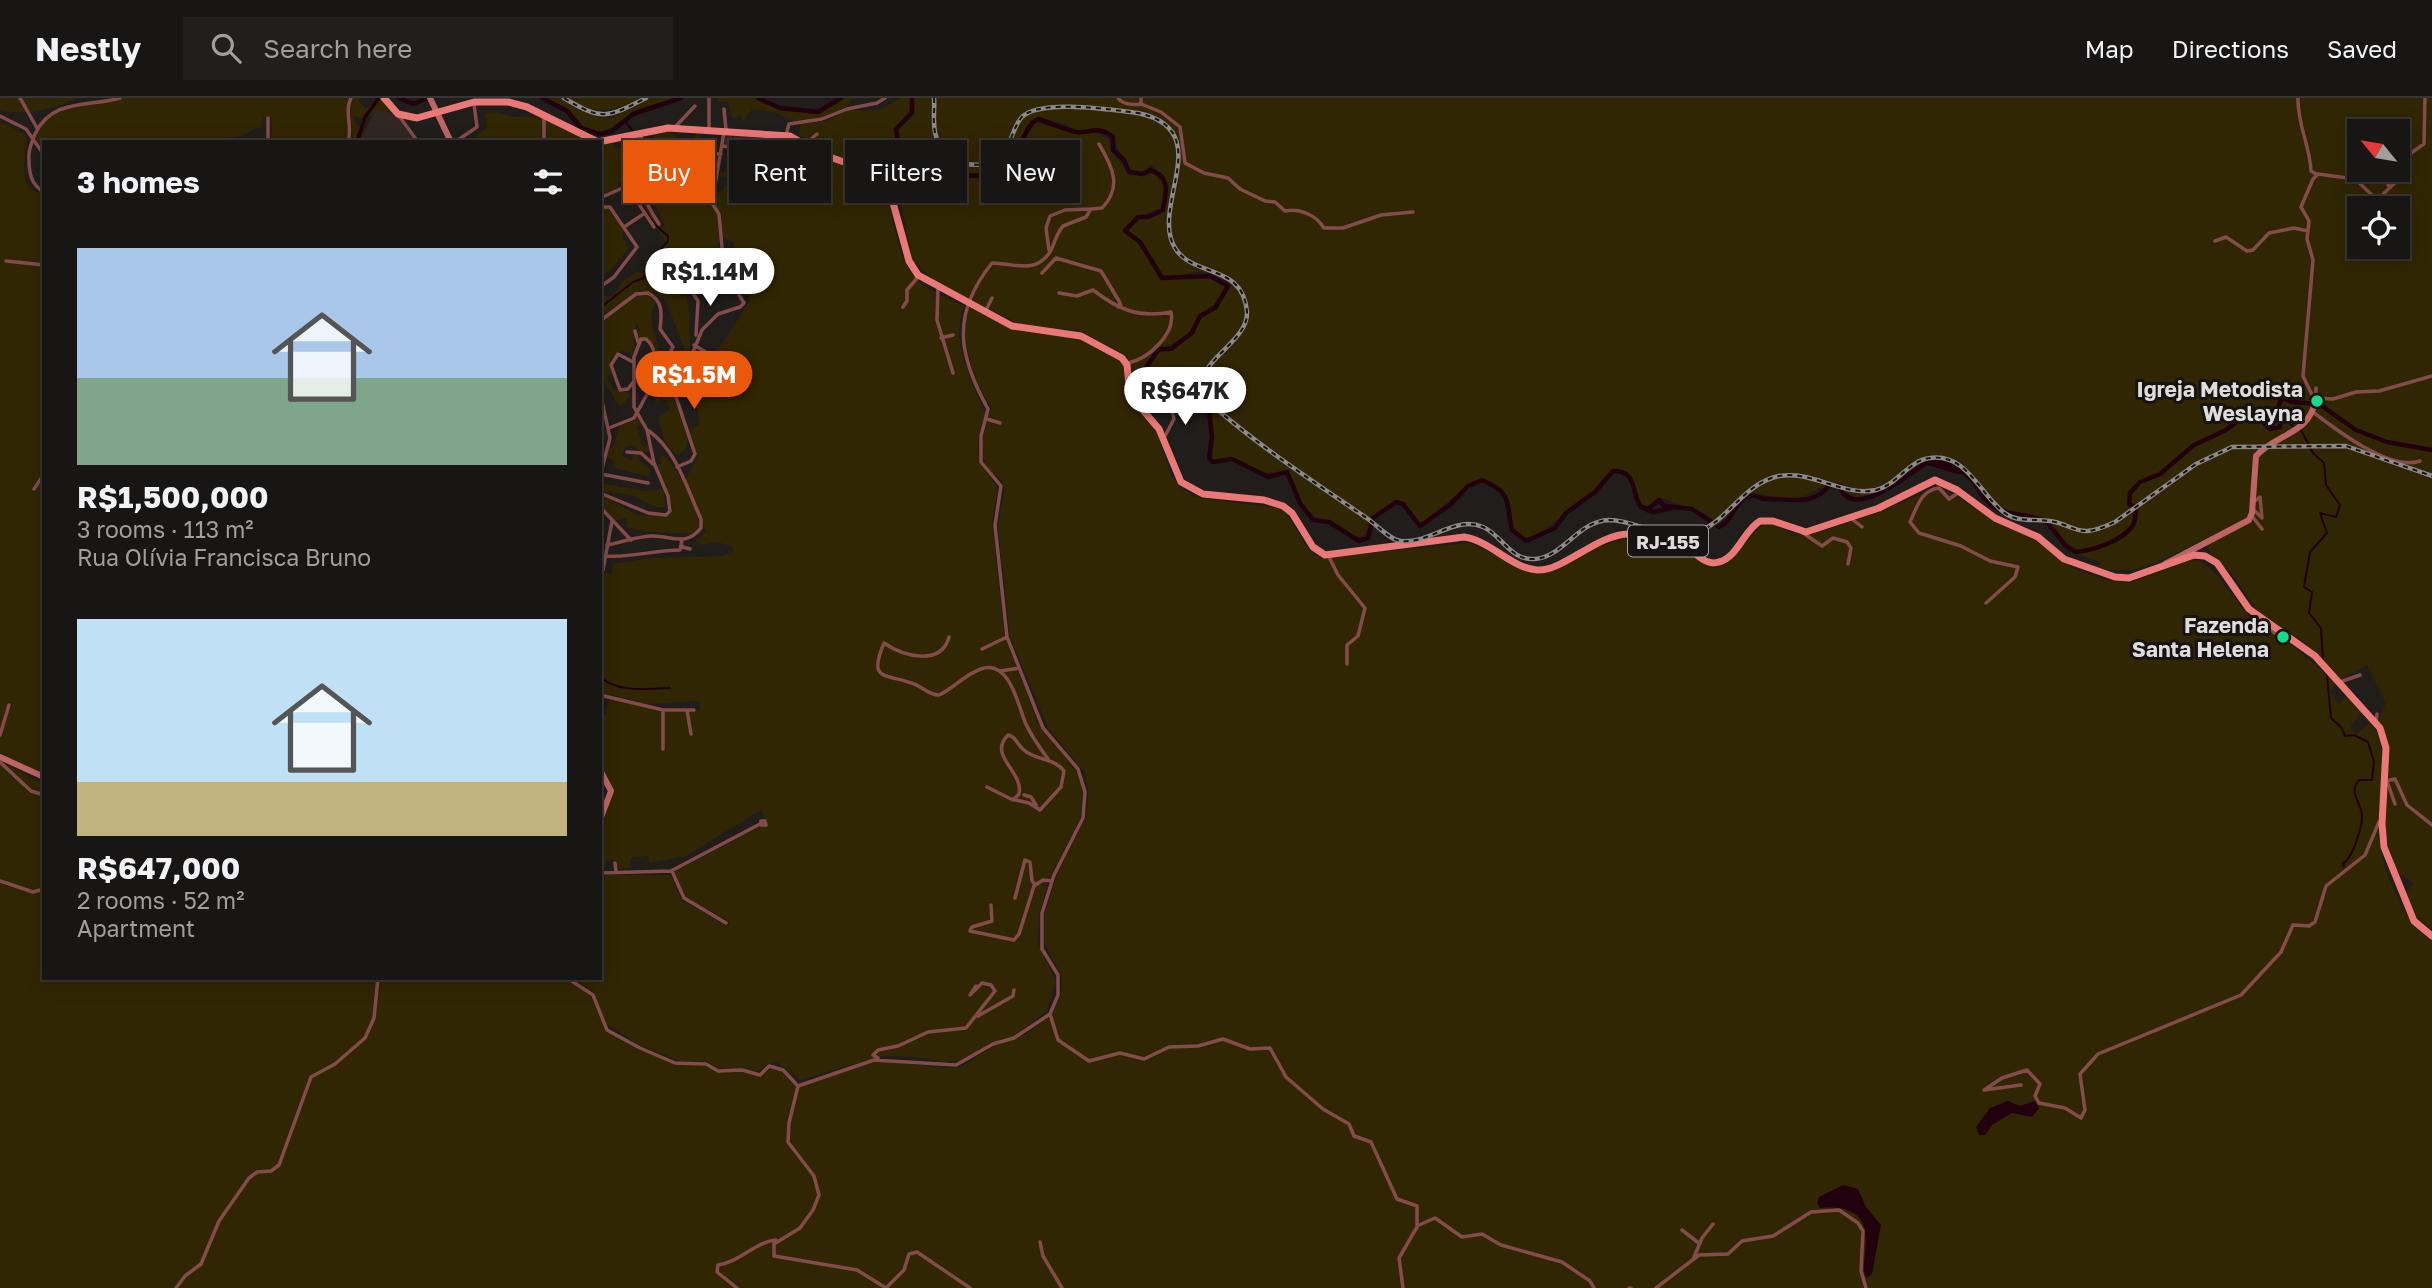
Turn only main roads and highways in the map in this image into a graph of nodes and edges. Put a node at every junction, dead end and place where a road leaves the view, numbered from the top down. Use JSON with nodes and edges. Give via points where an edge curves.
{"nodes":[{"id":1,"x":384,"y":98,"type":"edge"},
{"id":2,"x":485,"y":99,"type":"edge"},
{"id":3,"x":472,"y":101,"type":"edge"},
{"id":4,"x":593,"y":140,"type":"edge"},
{"id":5,"x":601,"y":140,"type":"edge"},
{"id":6,"x":2432,"y":936,"type":"edge"}],
"edges":[{"from":1,"to":3,"type":"main road","via":[[398,114],[417,118]]},
{"from":2,"to":3,"type":"main road"},
{"from":2,"to":4,"type":"main road","number":"RJ-155","via":[[520,105]]},
{"from":5,"to":6,"type":"main road","number":"RJ-155","via":[[674,128],[786,135],[864,169],[881,183],[894,205],[910,265],[919,276],[1023,329],[1081,336],[1119,356],[1126,364],[1130,395],[1156,424],[1176,475],[1189,488],[1203,495],[1280,504],[1295,517],[1313,547],[1331,559],[1338,554],[1464,537],[1538,570],[1608,538],[1629,534],[1681,544],[1715,563],[1728,557],[1760,521],[1801,532],[1879,508],[1933,481],[2038,537],[2073,563],[2125,579],[2192,555],[2208,557],[2220,566],[2249,609],[2315,656],[2376,718],[2386,748],[2384,847],[2418,926]]}]}
